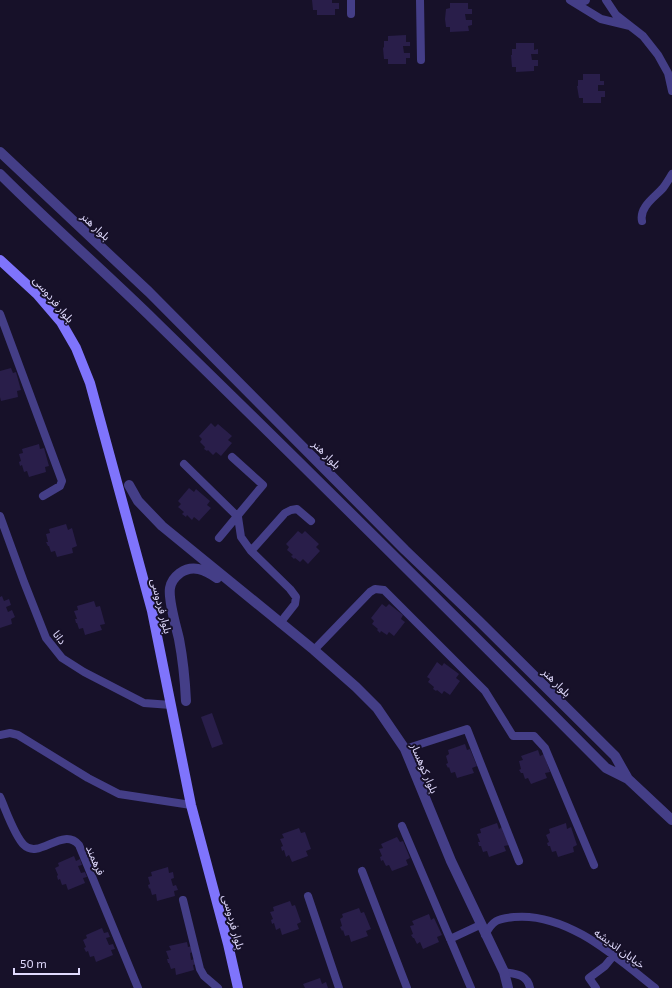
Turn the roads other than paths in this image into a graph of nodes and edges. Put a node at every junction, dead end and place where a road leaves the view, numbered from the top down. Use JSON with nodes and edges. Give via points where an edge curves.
{"nodes":[{"id":1,"x":351,"y":0,"type":"edge"},
{"id":2,"x":420,"y":0,"type":"edge"},
{"id":3,"x":571,"y":0,"type":"edge"},
{"id":4,"x":585,"y":0,"type":"edge"},
{"id":5,"x":606,"y":0,"type":"edge"},
{"id":6,"x":351,"y":14,"type":"dead end"},
{"id":7,"x":631,"y":26,"type":"junction"},
{"id":8,"x":421,"y":60,"type":"dead end"},
{"id":9,"x":672,"y":91,"type":"edge"},
{"id":10,"x":0,"y":152,"type":"edge"},
{"id":11,"x":0,"y":174,"type":"edge"},
{"id":12,"x":672,"y":174,"type":"edge"},
{"id":13,"x":642,"y":221,"type":"dead end"},
{"id":14,"x":0,"y":260,"type":"edge"},
{"id":15,"x":0,"y":314,"type":"edge"},
{"id":16,"x":232,"y":457,"type":"dead end"},
{"id":17,"x":184,"y":464,"type":"dead end"},
{"id":18,"x":129,"y":485,"type":"dead end"},
{"id":19,"x":44,"y":496,"type":"dead end"},
{"id":20,"x":0,"y":516,"type":"edge"},
{"id":21,"x":238,"y":517,"type":"junction"},
{"id":22,"x":311,"y":521,"type":"dead end"},
{"id":23,"x":219,"y":538,"type":"dead end"},
{"id":24,"x":251,"y":551,"type":"junction"},
{"id":25,"x":255,"y":603,"type":"junction"},
{"id":26,"x":280,"y":623,"type":"junction"},
{"id":27,"x":314,"y":650,"type":"junction"},
{"id":28,"x":186,"y":701,"type":"dead end"},
{"id":29,"x":171,"y":705,"type":"junction"},
{"id":30,"x":0,"y":735,"type":"edge"},
{"id":31,"x":406,"y":749,"type":"junction"},
{"id":32,"x":628,"y":779,"type":"junction"},
{"id":33,"x":0,"y":797,"type":"edge"},
{"id":34,"x":191,"y":805,"type":"junction"},
{"id":35,"x":672,"y":820,"type":"edge"},
{"id":36,"x":402,"y":826,"type":"dead end"},
{"id":37,"x":519,"y":861,"type":"dead end"},
{"id":38,"x":594,"y":865,"type":"dead end"},
{"id":39,"x":362,"y":871,"type":"dead end"},
{"id":40,"x":308,"y":896,"type":"dead end"},
{"id":41,"x":183,"y":900,"type":"dead end"},
{"id":42,"x":480,"y":925,"type":"junction"},
{"id":43,"x":486,"y":935,"type":"junction"},
{"id":44,"x":450,"y":939,"type":"junction"},
{"id":45,"x":614,"y":955,"type":"junction"},
{"id":46,"x":504,"y":972,"type":"junction"},
{"id":47,"x":138,"y":988,"type":"edge"},
{"id":48,"x":218,"y":988,"type":"edge"},
{"id":49,"x":238,"y":988,"type":"edge"},
{"id":50,"x":339,"y":988,"type":"edge"},
{"id":51,"x":407,"y":988,"type":"edge"},
{"id":52,"x":471,"y":988,"type":"edge"},
{"id":53,"x":508,"y":988,"type":"edge"},
{"id":54,"x":530,"y":988,"type":"edge"},
{"id":55,"x":596,"y":988,"type":"edge"},
{"id":56,"x":655,"y":988,"type":"edge"}],
"edges":[{"from":1,"to":6,"type":"street"},
{"from":2,"to":8,"type":"street"},
{"from":3,"to":4,"type":"street"},
{"from":3,"to":7,"type":"street","via":[[601,19]]},
{"from":5,"to":7,"type":"street","via":[[616,15]]},
{"from":7,"to":9,"type":"street","via":[[658,54],[668,72]]},
{"from":10,"to":32,"type":"street","name":"بلوار هنر","via":[[149,292],[404,550],[615,756]]},
{"from":11,"to":32,"type":"street","name":"بلوار هنر","via":[[194,359],[606,768]]},
{"from":12,"to":13,"type":"street","via":[[664,187],[644,208]]},
{"from":14,"to":29,"type":"main road","name":"بلوار فردوسی","via":[[37,294],[61,322],[76,348],[90,383],[152,611]]},
{"from":15,"to":19,"type":"street","via":[[62,481],[60,486]]},
{"from":16,"to":21,"type":"street","via":[[263,485]]},
{"from":17,"to":21,"type":"street"},
{"from":18,"to":25,"type":"street","via":[[138,500],[162,526]]},
{"from":20,"to":29,"type":"street","name":"دانا","via":[[46,638],[62,658],[144,702]]},
{"from":21,"to":23,"type":"street"},
{"from":21,"to":24,"type":"street","via":[[241,537]]},
{"from":22,"to":24,"type":"street","via":[[298,509],[285,513]]},
{"from":24,"to":26,"type":"street","via":[[296,597],[295,604]]},
{"from":25,"to":26,"type":"street","name":"بلوار کوهسار"},
{"from":25,"to":28,"type":"street","via":[[209,572],[197,568],[187,569],[175,577],[170,588]]},
{"from":26,"to":27,"type":"street","name":"بلوار کوهسار"},
{"from":27,"to":31,"type":"street","name":"بلوار کوهسار","via":[[377,708]]},
{"from":27,"to":38,"type":"street","via":[[370,592],[375,589],[384,590],[485,691],[513,736],[534,736],[545,748]]},
{"from":29,"to":34,"type":"main road","name":"بلوار فردوسی"},
{"from":30,"to":34,"type":"street","via":[[18,735],[119,794]]},
{"from":31,"to":37,"type":"street","via":[[467,729]]},
{"from":31,"to":42,"type":"street","name":"بلوار کوهسار"},
{"from":32,"to":35,"type":"street","name":"بلوار هنر"},
{"from":33,"to":47,"type":"street","name":"فرهمند","via":[[19,839],[25,846],[31,849],[40,848],[59,840],[70,839],[79,845]]},
{"from":34,"to":49,"type":"main road","name":"بلوار فردوسی"},
{"from":36,"to":44,"type":"street"},
{"from":39,"to":51,"type":"street"},
{"from":40,"to":50,"type":"street"},
{"from":41,"to":48,"type":"street","via":[[200,969]]},
{"from":42,"to":43,"type":"street","name":"بلوار کوهسار"},
{"from":42,"to":44,"type":"street"},
{"from":43,"to":45,"type":"street","name":"خیابان اندیشه","via":[[494,922],[503,918],[524,916],[566,926]]},
{"from":43,"to":46,"type":"street","name":"بلوار کوهسار"},
{"from":44,"to":52,"type":"street"},
{"from":45,"to":55,"type":"street","via":[[605,966],[589,978]]},
{"from":45,"to":56,"type":"street","name":"خیابان اندیشه"},
{"from":46,"to":53,"type":"street","name":"بلوار کوهسار"},
{"from":46,"to":54,"type":"street","via":[[519,974],[529,982]]}]}
